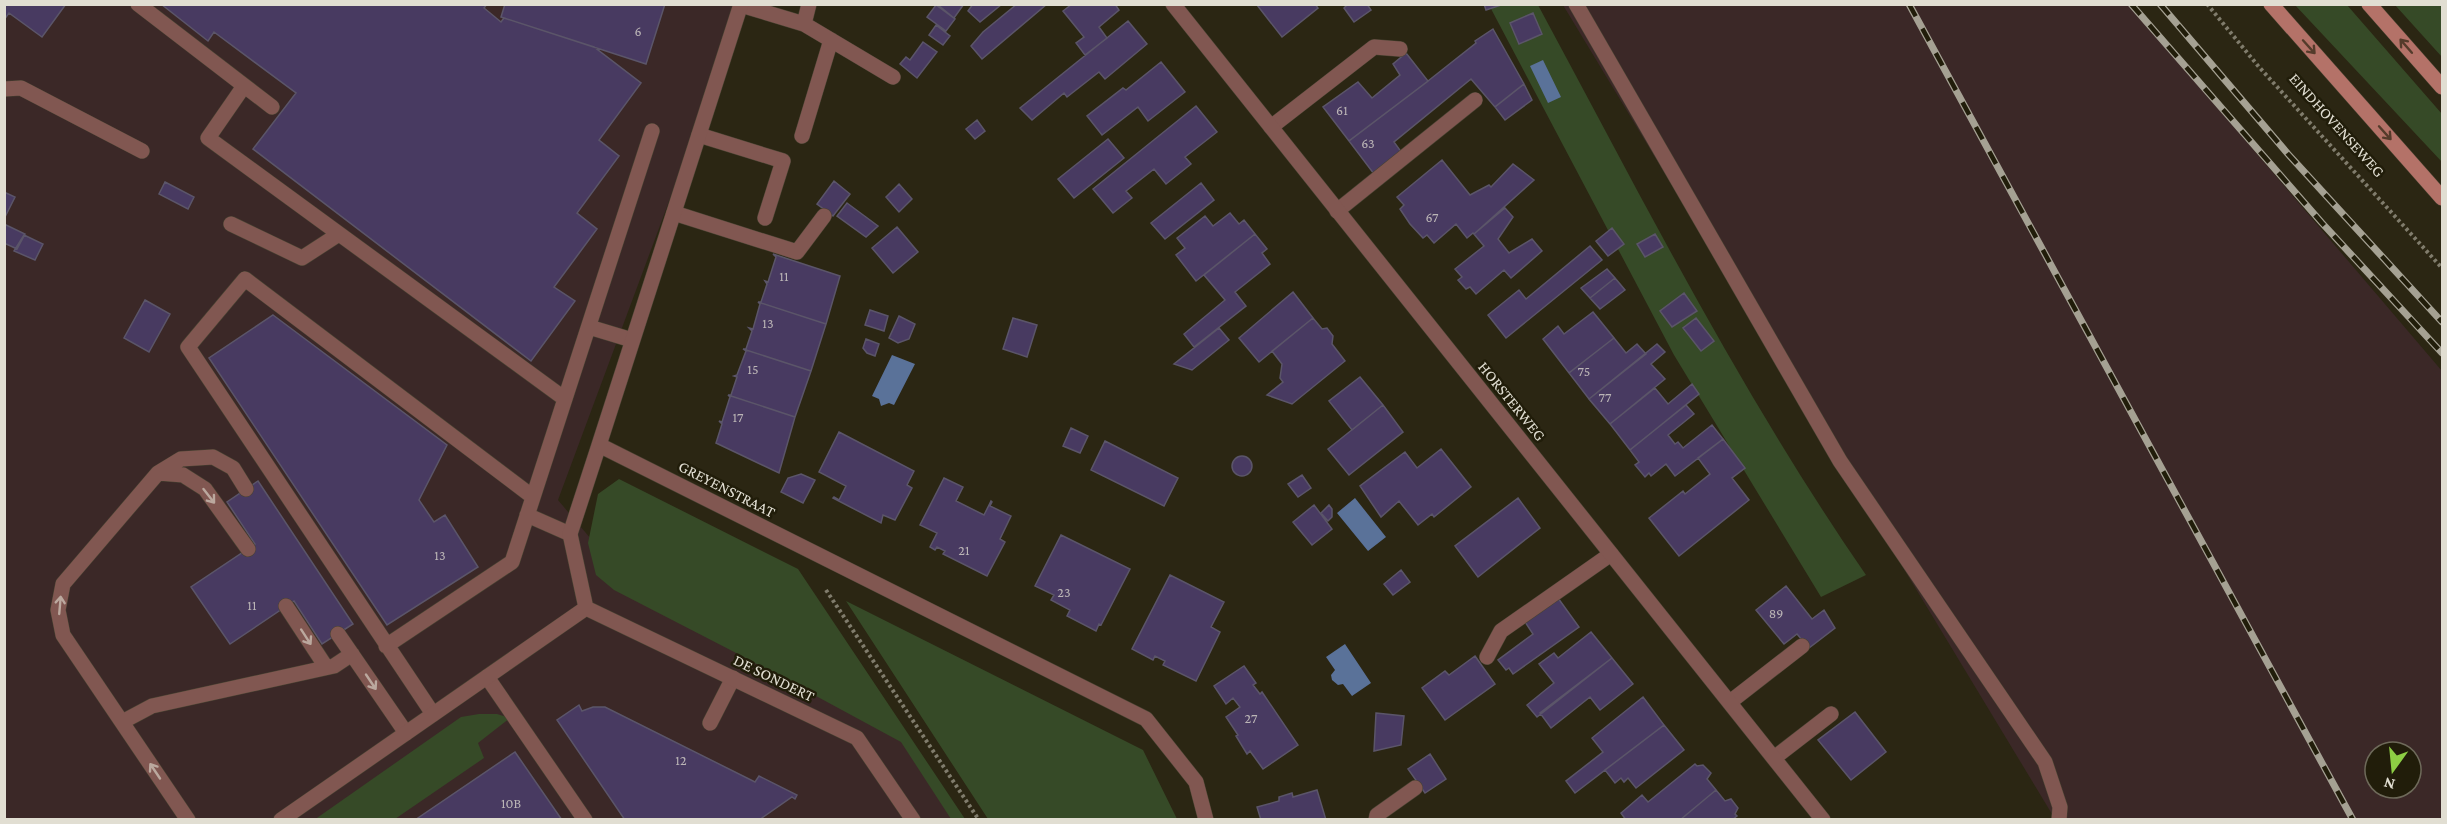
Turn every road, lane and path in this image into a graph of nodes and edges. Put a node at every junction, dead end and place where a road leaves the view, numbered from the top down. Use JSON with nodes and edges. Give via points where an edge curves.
{"nodes":[{"id":1,"x":138,"y":4,"type":"edge"},
{"id":2,"x":809,"y":4,"type":"edge"},
{"id":3,"x":1173,"y":4,"type":"edge"},
{"id":4,"x":1576,"y":4,"type":"edge"},
{"id":5,"x":2207,"y":4,"type":"edge"},
{"id":6,"x":2271,"y":4,"type":"edge"},
{"id":7,"x":2369,"y":4,"type":"edge"},
{"id":8,"x":741,"y":5,"type":"edge"},
{"id":9,"x":804,"y":24,"type":"junction"},
{"id":10,"x":831,"y":40,"type":"junction"},
{"id":11,"x":1400,"y":49,"type":"dead end"},
{"id":12,"x":893,"y":77,"type":"dead end"},
{"id":13,"x":244,"y":86,"type":"junction"},
{"id":14,"x":2442,"y":87,"type":"edge"},
{"id":15,"x":4,"y":89,"type":"edge"},
{"id":16,"x":1474,"y":100,"type":"dead end"},
{"id":17,"x":272,"y":107,"type":"dead end"},
{"id":18,"x":1271,"y":127,"type":"junction"},
{"id":19,"x":652,"y":131,"type":"dead end"},
{"id":20,"x":699,"y":135,"type":"junction"},
{"id":21,"x":802,"y":136,"type":"dead end"},
{"id":22,"x":142,"y":151,"type":"dead end"},
{"id":23,"x":2442,"y":198,"type":"edge"},
{"id":24,"x":1337,"y":211,"type":"junction"},
{"id":25,"x":674,"y":213,"type":"junction"},
{"id":26,"x":824,"y":216,"type":"dead end"},
{"id":27,"x":765,"y":218,"type":"dead end"},
{"id":28,"x":231,"y":224,"type":"dead end"},
{"id":29,"x":339,"y":234,"type":"junction"},
{"id":30,"x":2442,"y":268,"type":"edge"},
{"id":31,"x":588,"y":327,"type":"junction"},
{"id":32,"x":632,"y":340,"type":"junction"},
{"id":33,"x":565,"y":399,"type":"junction"},
{"id":34,"x":599,"y":445,"type":"junction"},
{"id":35,"x":158,"y":473,"type":"junction"},
{"id":36,"x":246,"y":489,"type":"dead end"},
{"id":37,"x":533,"y":497,"type":"junction"},
{"id":38,"x":527,"y":515,"type":"junction"},
{"id":39,"x":570,"y":534,"type":"junction"},
{"id":40,"x":248,"y":549,"type":"dead end"},
{"id":41,"x":1611,"y":554,"type":"junction"},
{"id":42,"x":822,"y":584,"type":"dead end"},
{"id":43,"x":286,"y":606,"type":"dead end"},
{"id":44,"x":586,"y":608,"type":"junction"},
{"id":45,"x":338,"y":634,"type":"dead end"},
{"id":46,"x":386,"y":646,"type":"junction"},
{"id":47,"x":1802,"y":646,"type":"dead end"},
{"id":48,"x":352,"y":654,"type":"junction"},
{"id":49,"x":1487,"y":657,"type":"dead end"},
{"id":50,"x":326,"y":667,"type":"junction"},
{"id":51,"x":487,"y":677,"type":"junction"},
{"id":52,"x":733,"y":678,"type":"junction"},
{"id":53,"x":1730,"y":702,"type":"junction"},
{"id":54,"x":433,"y":714,"type":"junction"},
{"id":55,"x":1831,"y":714,"type":"dead end"},
{"id":56,"x":122,"y":723,"type":"junction"},
{"id":57,"x":710,"y":723,"type":"dead end"},
{"id":58,"x":406,"y":733,"type":"junction"},
{"id":59,"x":1774,"y":758,"type":"junction"},
{"id":60,"x":1415,"y":788,"type":"dead end"},
{"id":61,"x":188,"y":819,"type":"edge"},
{"id":62,"x":281,"y":819,"type":"edge"},
{"id":63,"x":585,"y":819,"type":"edge"},
{"id":64,"x":913,"y":819,"type":"edge"},
{"id":65,"x":979,"y":819,"type":"edge"},
{"id":66,"x":1206,"y":819,"type":"edge"},
{"id":67,"x":1376,"y":819,"type":"edge"},
{"id":68,"x":1823,"y":819,"type":"edge"},
{"id":69,"x":2059,"y":819,"type":"edge"}],
"edges":[{"from":1,"to":13,"type":"street"},
{"from":2,"to":9,"type":"street"},
{"from":3,"to":18,"type":"street","name":"HORSTERWEG"},
{"from":4,"to":69,"type":"street","via":[[1840,461],[2045,762],[2060,807]]},
{"from":5,"to":30,"type":"path","name":"EINDHOVENSEWEG","via":[[2259,67]]},
{"from":6,"to":23,"type":"main road","name":"EINDHOVENSEWEG","one_way":true},
{"from":14,"to":7,"type":"main road","one_way":true},
{"from":8,"to":9,"type":"street"},
{"from":8,"to":20,"type":"street"},
{"from":9,"to":10,"type":"street"},
{"from":10,"to":12,"type":"street"},
{"from":10,"to":21,"type":"street"},
{"from":11,"to":18,"type":"street","via":[[1374,47]]},
{"from":13,"to":17,"type":"street"},
{"from":13,"to":29,"type":"street","via":[[208,138]]},
{"from":15,"to":22,"type":"street","via":[[21,88]]},
{"from":16,"to":24,"type":"street"},
{"from":18,"to":24,"type":"street","name":"HORSTERWEG"},
{"from":19,"to":31,"type":"street"},
{"from":20,"to":25,"type":"street"},
{"from":20,"to":27,"type":"street","via":[[783,161]]},
{"from":24,"to":41,"type":"street","name":"HORSTERWEG"},
{"from":25,"to":26,"type":"street","via":[[797,252]]},
{"from":25,"to":32,"type":"street"},
{"from":28,"to":29,"type":"street","via":[[302,258]]},
{"from":29,"to":33,"type":"street"},
{"from":31,"to":32,"type":"street"},
{"from":31,"to":33,"type":"street"},
{"from":32,"to":34,"type":"street"},
{"from":33,"to":37,"type":"street"},
{"from":34,"to":39,"type":"street"},
{"from":34,"to":66,"type":"street","name":"GREYENSTRAAT","via":[[1146,719],[1196,782]]},
{"from":35,"to":36,"type":"street","via":[[181,459],[213,457],[233,468]]},
{"from":35,"to":40,"type":"street","one_way":true,"via":[[183,475],[205,489]]},
{"from":56,"to":35,"type":"street","one_way":true,"via":[[63,635],[58,610],[63,584]]},
{"from":37,"to":38,"type":"street"},
{"from":37,"to":46,"type":"street","via":[[245,279],[188,347]]},
{"from":38,"to":39,"type":"street"},
{"from":38,"to":46,"type":"street","via":[[512,562]]},
{"from":39,"to":44,"type":"street"},
{"from":41,"to":49,"type":"street","via":[[1501,631]]},
{"from":41,"to":53,"type":"street","name":"HORSTERWEG"},
{"from":42,"to":65,"type":"path"},
{"from":43,"to":50,"type":"street","one_way":true},
{"from":44,"to":51,"type":"street"},
{"from":44,"to":52,"type":"street","name":"DE SONDERT"},
{"from":45,"to":48,"type":"street"},
{"from":46,"to":54,"type":"street"},
{"from":47,"to":53,"type":"street"},
{"from":48,"to":50,"type":"street"},
{"from":48,"to":58,"type":"street","one_way":true},
{"from":50,"to":56,"type":"street","via":[[152,706]]},
{"from":51,"to":54,"type":"street"},
{"from":51,"to":63,"type":"street"},
{"from":52,"to":57,"type":"street"},
{"from":52,"to":64,"type":"street","name":"DE SONDERT","via":[[857,738]]},
{"from":53,"to":59,"type":"street","name":"HORSTERWEG"},
{"from":54,"to":58,"type":"street"},
{"from":55,"to":59,"type":"street"},
{"from":61,"to":56,"type":"street","one_way":true},
{"from":58,"to":62,"type":"street"},
{"from":59,"to":68,"type":"street","name":"HORSTERWEG"},
{"from":60,"to":67,"type":"street"}]}
